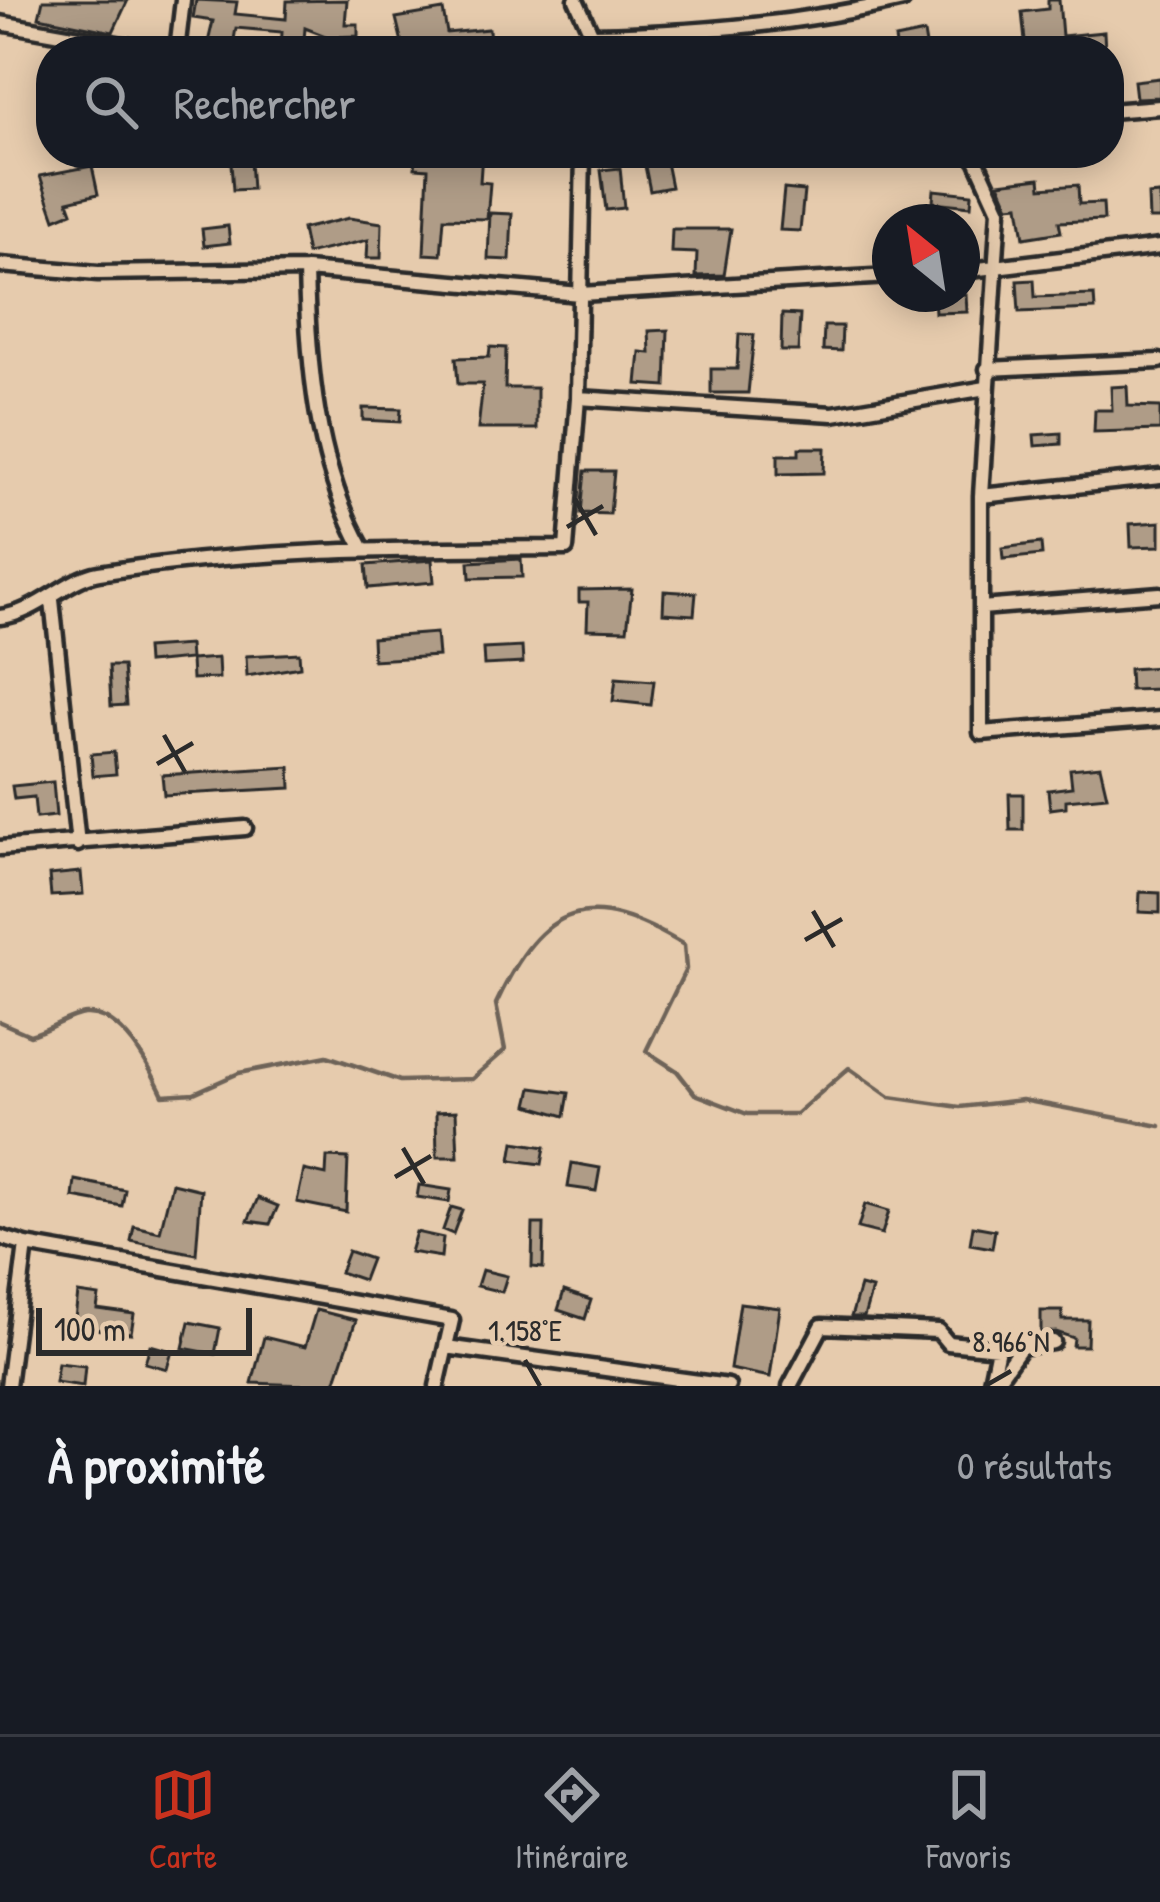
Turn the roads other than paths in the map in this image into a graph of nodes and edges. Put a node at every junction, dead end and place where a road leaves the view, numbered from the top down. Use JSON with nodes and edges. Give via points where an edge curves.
{"nodes":[{"id":1,"x":183,"y":0,"type":"edge"},
{"id":2,"x":576,"y":0,"type":"edge"},
{"id":3,"x":903,"y":0,"type":"edge"},
{"id":4,"x":0,"y":23,"type":"edge"},
{"id":5,"x":592,"y":35,"type":"joint"},
{"id":6,"x":73,"y":36,"type":"edge"},
{"id":7,"x":179,"y":36,"type":"edge"},
{"id":8,"x":1160,"y":107,"type":"edge"},
{"id":9,"x":1124,"y":110,"type":"edge"},
{"id":10,"x":583,"y":168,"type":"edge"},
{"id":11,"x":980,"y":168,"type":"edge"},
{"id":12,"x":1160,"y":247,"type":"edge"},
{"id":13,"x":0,"y":265,"type":"edge"},
{"id":14,"x":997,"y":269,"type":"junction"},
{"id":15,"x":306,"y":270,"type":"junction"},
{"id":16,"x":980,"y":270,"type":"edge"},
{"id":17,"x":872,"y":276,"type":"edge"},
{"id":18,"x":580,"y":294,"type":"junction"},
{"id":19,"x":1160,"y":361,"type":"edge"},
{"id":20,"x":987,"y":369,"type":"junction"},
{"id":21,"x":986,"y":388,"type":"junction"},
{"id":22,"x":578,"y":398,"type":"junction"},
{"id":23,"x":1160,"y":476,"type":"edge"},
{"id":24,"x":981,"y":496,"type":"junction"},
{"id":25,"x":363,"y":549,"type":"junction"},
{"id":26,"x":1160,"y":594,"type":"edge"},
{"id":27,"x":52,"y":599,"type":"junction"},
{"id":28,"x":981,"y":608,"type":"junction"},
{"id":29,"x":0,"y":617,"type":"edge"},
{"id":30,"x":1160,"y":719,"type":"edge"},
{"id":31,"x":245,"y":827,"type":"dead end"},
{"id":32,"x":78,"y":844,"type":"junction"},
{"id":33,"x":0,"y":848,"type":"edge"},
{"id":34,"x":0,"y":1237,"type":"edge"},
{"id":35,"x":26,"y":1245,"type":"junction"},
{"id":36,"x":1053,"y":1342,"type":"dead end"},
{"id":37,"x":446,"y":1347,"type":"junction"},
{"id":38,"x":8,"y":1386,"type":"edge"},
{"id":39,"x":437,"y":1386,"type":"edge"},
{"id":40,"x":728,"y":1386,"type":"edge"},
{"id":41,"x":790,"y":1386,"type":"edge"},
{"id":42,"x":992,"y":1386,"type":"edge"}],
"edges":[{"from":1,"to":7,"type":"street"},
{"from":2,"to":5,"type":"street"},
{"from":3,"to":5,"type":"street","via":[[753,25]]},
{"from":4,"to":6,"type":"street"},
{"from":8,"to":9,"type":"street"},
{"from":10,"to":18,"type":"street"},
{"from":11,"to":14,"type":"street","via":[[999,210]]},
{"from":12,"to":14,"type":"street"},
{"from":13,"to":15,"type":"street","via":[[98,273]]},
{"from":14,"to":16,"type":"street"},
{"from":14,"to":20,"type":"street"},
{"from":15,"to":18,"type":"street"},
{"from":15,"to":25,"type":"street","via":[[316,402],[343,514]]},
{"from":17,"to":18,"type":"street"},
{"from":18,"to":22,"type":"street"},
{"from":19,"to":20,"type":"street"},
{"from":20,"to":21,"type":"street"},
{"from":21,"to":22,"type":"street","via":[[833,414]]},
{"from":21,"to":24,"type":"street"},
{"from":22,"to":25,"type":"street","via":[[566,548]]},
{"from":23,"to":24,"type":"street"},
{"from":24,"to":28,"type":"street"},
{"from":25,"to":27,"type":"street","via":[[93,574]]},
{"from":26,"to":28,"type":"street"},
{"from":27,"to":29,"type":"street"},
{"from":27,"to":32,"type":"street"},
{"from":28,"to":30,"type":"street","via":[[982,733]]},
{"from":31,"to":32,"type":"street"},
{"from":32,"to":33,"type":"street"},
{"from":34,"to":35,"type":"street"},
{"from":35,"to":37,"type":"street","via":[[452,1320]]},
{"from":35,"to":38,"type":"street"},
{"from":36,"to":42,"type":"street","via":[[1021,1347]]},
{"from":37,"to":39,"type":"street"},
{"from":37,"to":40,"type":"street"},
{"from":41,"to":42,"type":"street","via":[[822,1326],[938,1331],[948,1343],[998,1348]]}]}
